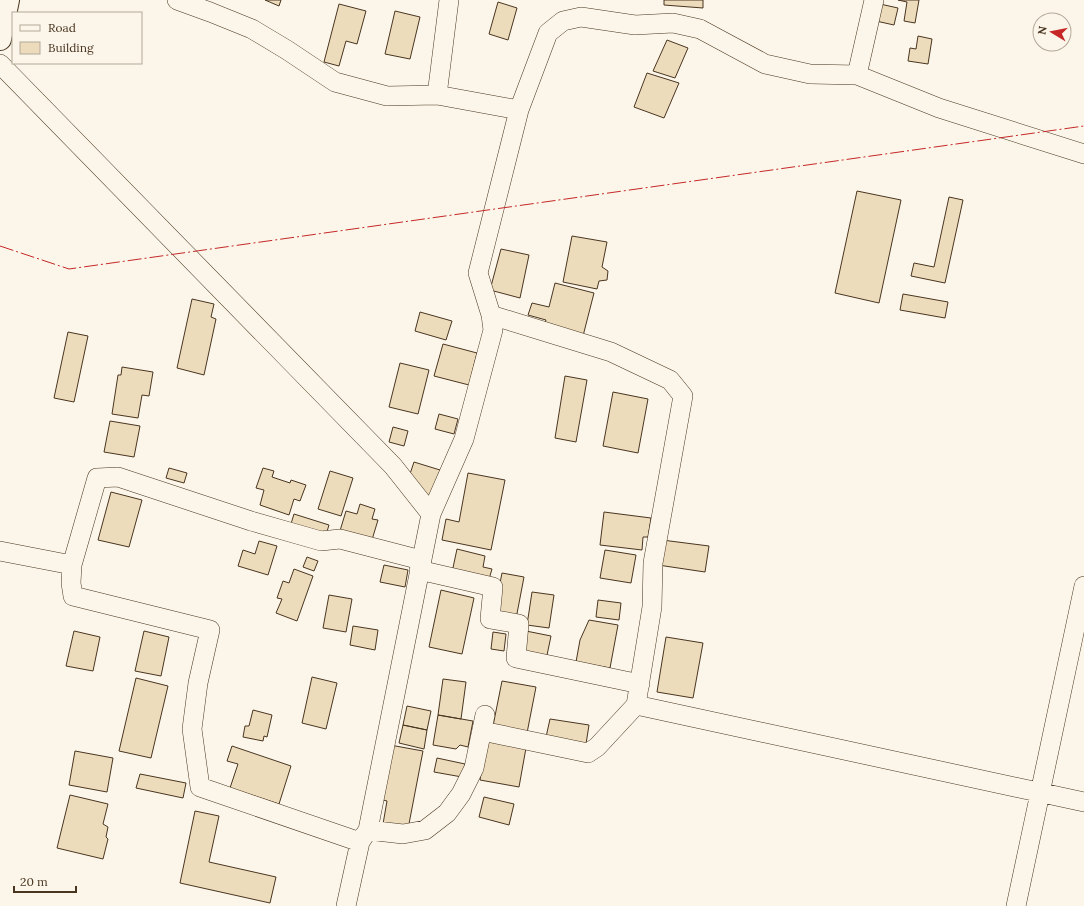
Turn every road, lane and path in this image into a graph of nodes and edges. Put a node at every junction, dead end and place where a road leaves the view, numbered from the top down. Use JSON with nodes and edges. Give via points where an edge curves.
{"nodes":[{"id":1,"x":8,"y":0,"type":"edge"},
{"id":2,"x":177,"y":0,"type":"edge"},
{"id":3,"x":449,"y":0,"type":"edge"},
{"id":4,"x":874,"y":0,"type":"edge"},
{"id":5,"x":0,"y":39,"type":"edge"},
{"id":6,"x":0,"y":64,"type":"edge"},
{"id":7,"x":857,"y":75,"type":"junction"},
{"id":8,"x":437,"y":95,"type":"junction"},
{"id":9,"x":519,"y":110,"type":"junction"},
{"id":10,"x":1084,"y":154,"type":"edge"},
{"id":11,"x":491,"y":315,"type":"junction"},
{"id":12,"x":431,"y":514,"type":"junction"},
{"id":13,"x":0,"y":551,"type":"edge"},
{"id":14,"x":72,"y":565,"type":"junction"},
{"id":15,"x":420,"y":565,"type":"junction"},
{"id":16,"x":1084,"y":586,"type":"edge"},
{"id":17,"x":640,"y":684,"type":"junction"},
{"id":18,"x":636,"y":705,"type":"junction"},
{"id":19,"x":1040,"y":793,"type":"junction"},
{"id":20,"x":1084,"y":802,"type":"edge"},
{"id":21,"x":364,"y":836,"type":"junction"},
{"id":22,"x":346,"y":906,"type":"edge"},
{"id":23,"x":1016,"y":906,"type":"edge"}],
"edges":[{"from":1,"to":5,"type":"highway"},
{"from":2,"to":8,"type":"street","via":[[252,29],[335,82],[387,96]]},
{"from":3,"to":8,"type":"street"},
{"from":4,"to":7,"type":"street"},
{"from":6,"to":12,"type":"street","via":[[393,466]]},
{"from":7,"to":9,"type":"street","via":[[810,74],[765,64],[693,27],[673,23],[635,25],[581,17],[563,21],[548,33]]},
{"from":7,"to":10,"type":"street","via":[[939,108]]},
{"from":8,"to":9,"type":"street"},
{"from":9,"to":11,"type":"street","via":[[478,272]]},
{"from":11,"to":12,"type":"street","via":[[494,330],[464,439]]},
{"from":11,"to":17,"type":"street","via":[[611,352],[670,380],[683,396],[653,564],[652,607]]},
{"from":12,"to":15,"type":"street"},
{"from":13,"to":14,"type":"street"},
{"from":14,"to":15,"type":"street","via":[[97,478],[118,477],[251,521],[321,541],[340,539]]},
{"from":14,"to":21,"type":"street","via":[[73,596],[210,630],[198,683],[192,729],[200,787]]},
{"from":15,"to":17,"type":"street","via":[[493,588],[490,619],[519,624],[516,658]]},
{"from":15,"to":21,"type":"street"},
{"from":16,"to":19,"type":"street"},
{"from":17,"to":18,"type":"street"},
{"from":18,"to":19,"type":"street"},
{"from":18,"to":21,"type":"street","via":[[597,747],[588,753],[484,723],[474,768],[461,794],[447,813],[425,830]]},
{"from":19,"to":20,"type":"street"},
{"from":19,"to":23,"type":"street"},
{"from":21,"to":22,"type":"street"}]}
